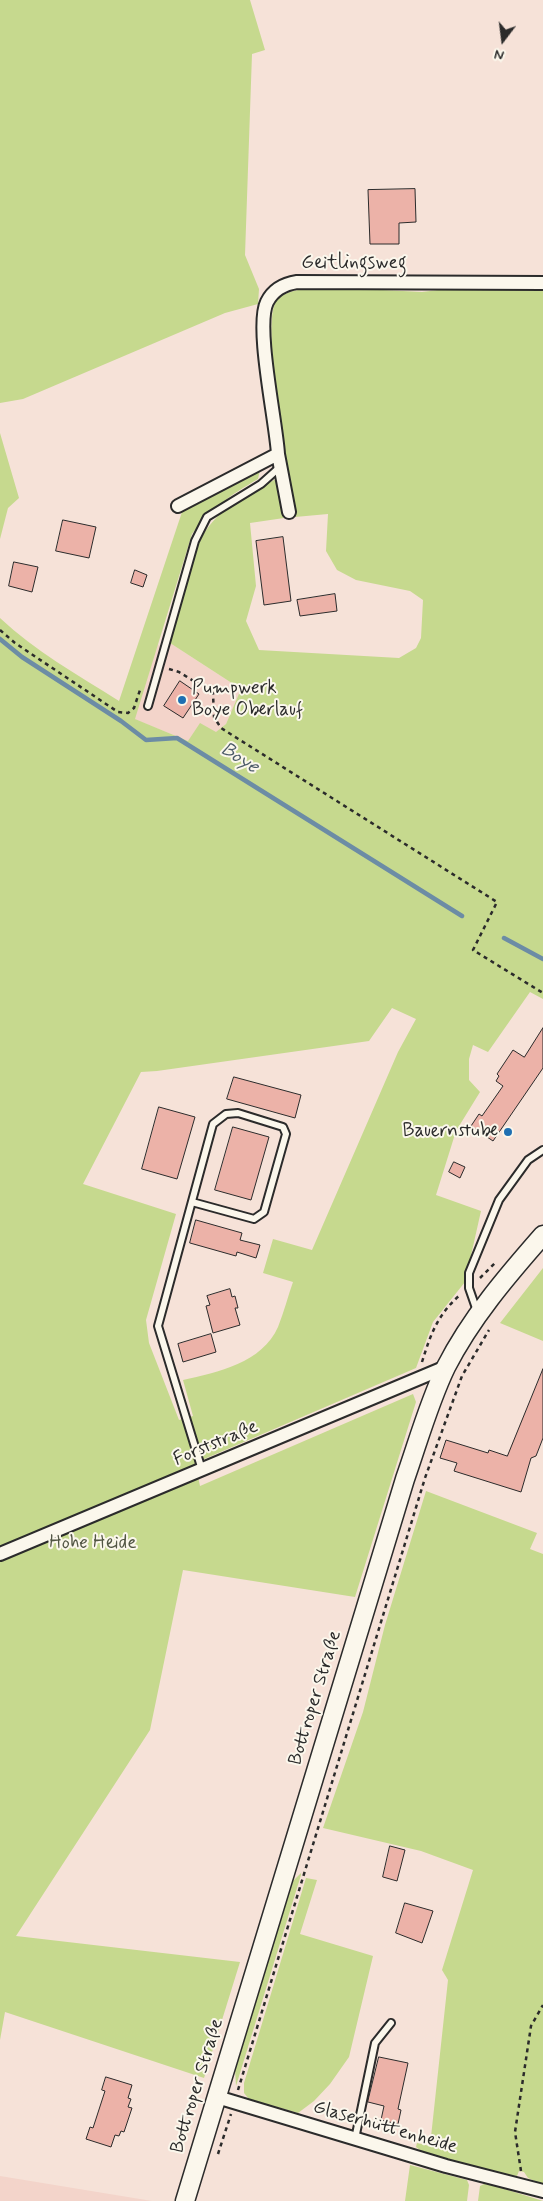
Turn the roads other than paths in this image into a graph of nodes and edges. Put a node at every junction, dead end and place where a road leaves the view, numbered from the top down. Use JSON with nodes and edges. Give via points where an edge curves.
{"nodes":[{"id":1,"x":543,"y":283,"type":"edge"},
{"id":2,"x":278,"y":454,"type":"junction"},
{"id":3,"x":280,"y":467,"type":"junction"},
{"id":4,"x":178,"y":506,"type":"dead end"},
{"id":5,"x":290,"y":512,"type":"dead end"},
{"id":6,"x":148,"y":706,"type":"dead end"},
{"id":7,"x":543,"y":1150,"type":"edge"},
{"id":8,"x":192,"y":1202,"type":"junction"},
{"id":9,"x":543,"y":1235,"type":"edge"},
{"id":10,"x":479,"y":1314,"type":"junction"},
{"id":11,"x":446,"y":1367,"type":"junction"},
{"id":12,"x":203,"y":1470,"type":"junction"},
{"id":13,"x":0,"y":1554,"type":"edge"},
{"id":14,"x":391,"y":2023,"type":"dead end"},
{"id":15,"x":217,"y":2097,"type":"junction"},
{"id":16,"x":356,"y":2139,"type":"junction"},
{"id":17,"x":543,"y":2191,"type":"edge"},
{"id":18,"x":185,"y":2201,"type":"edge"}],
"edges":[{"from":1,"to":2,"type":"street","name":"Geitlingsweg","via":[[297,282],[276,290],[267,302],[262,326]]},
{"from":2,"to":3,"type":"street","name":"Geitlingsweg"},
{"from":2,"to":4,"type":"street"},
{"from":3,"to":5,"type":"street","name":"Geitlingsweg"},
{"from":3,"to":6,"type":"lane","via":[[261,484],[207,517],[195,541]]},
{"from":7,"to":10,"type":"lane","via":[[528,1160],[499,1200],[469,1272],[469,1288]]},
{"from":8,"to":8,"type":"lane","via":[[254,1218],[260,1216],[264,1212],[286,1134],[284,1127],[238,1113],[219,1117],[213,1124]]},
{"from":8,"to":12,"type":"lane","via":[[158,1326]]},
{"from":9,"to":10,"type":"main road","name":"Bottroper Straße","via":[[491,1295]]},
{"from":10,"to":11,"type":"main road","name":"Bottroper Straße"},
{"from":11,"to":12,"type":"street","name":"Forststraße"},
{"from":11,"to":15,"type":"main road","name":"Bottroper Straße","via":[[405,1479]]},
{"from":12,"to":13,"type":"street","name":"Forststraße"},
{"from":14,"to":16,"type":"lane","via":[[375,2043]]},
{"from":15,"to":16,"type":"street","name":"Glaserhüttenheide"},
{"from":15,"to":18,"type":"main road","name":"Bottroper Straße"},
{"from":16,"to":17,"type":"street","name":"Glaserhüttenheide"}]}
